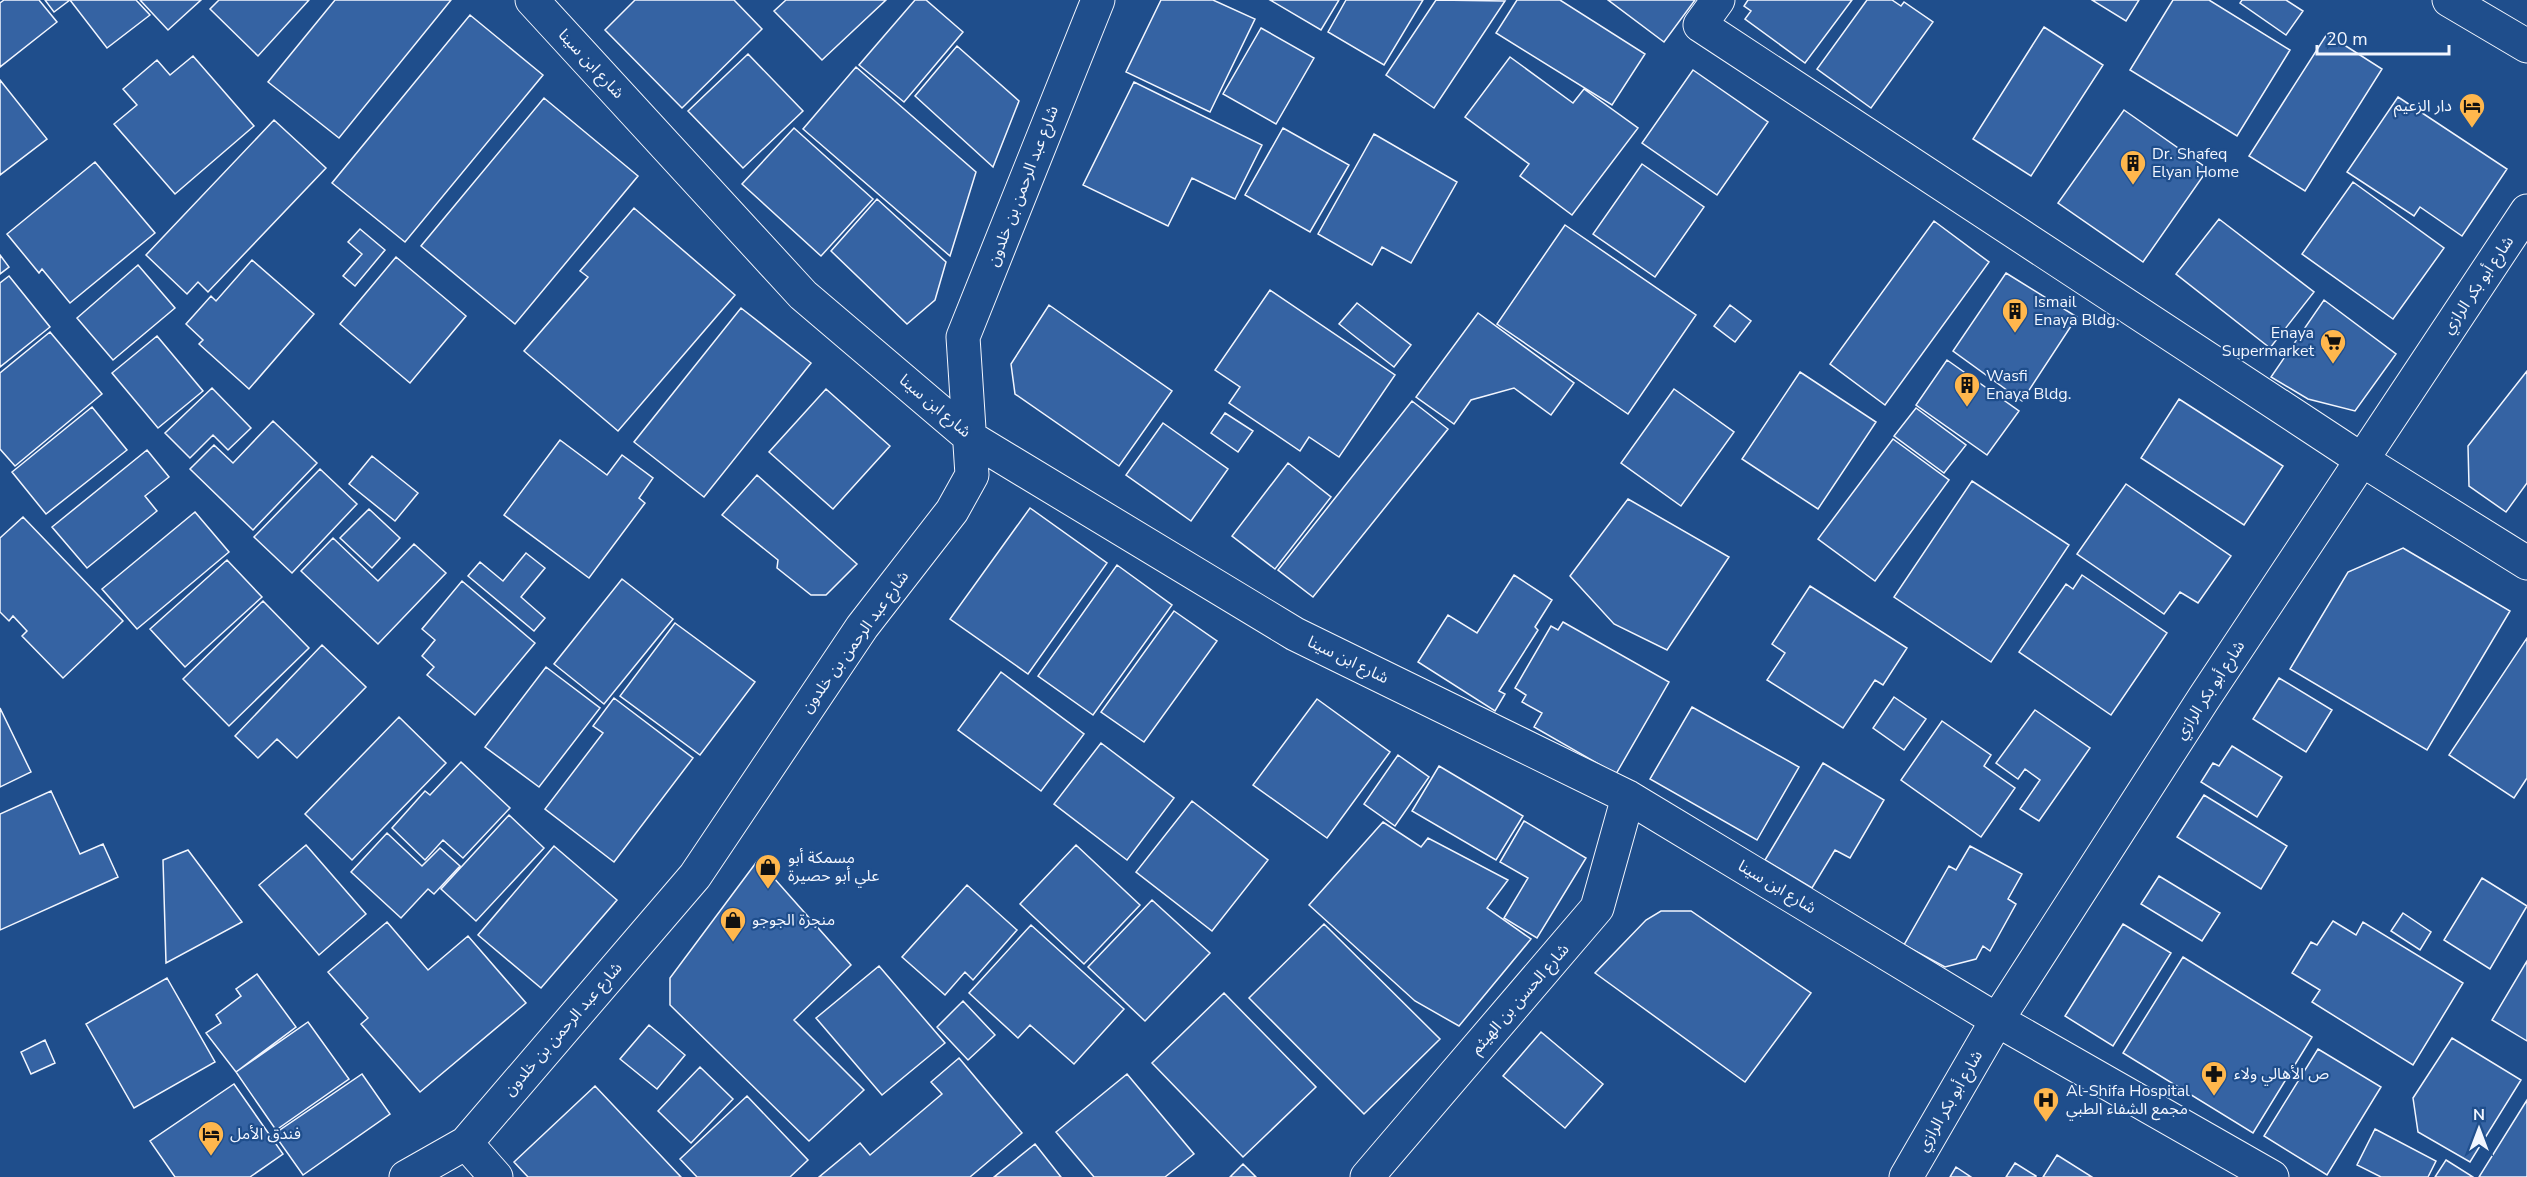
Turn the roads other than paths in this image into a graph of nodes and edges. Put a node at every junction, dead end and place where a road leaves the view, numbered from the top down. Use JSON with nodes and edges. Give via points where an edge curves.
{"nodes":[{"id":1,"x":532,"y":0,"type":"edge"},
{"id":2,"x":1098,"y":0,"type":"edge"},
{"id":3,"x":1718,"y":0,"type":"edge"},
{"id":4,"x":2449,"y":0,"type":"edge"},
{"id":5,"x":2527,"y":46,"type":"edge"},
{"id":6,"x":2527,"y":211,"type":"edge"},
{"id":7,"x":971,"y":438,"type":"junction"},
{"id":8,"x":2362,"y":460,"type":"junction"},
{"id":9,"x":2527,"y":563,"type":"edge"},
{"id":10,"x":1628,"y":797,"type":"junction"},
{"id":11,"x":1997,"y":1020,"type":"junction"},
{"id":12,"x":466,"y":1143,"type":"junction"},
{"id":13,"x":406,"y":1177,"type":"edge"},
{"id":14,"x":496,"y":1177,"type":"edge"},
{"id":15,"x":1367,"y":1177,"type":"edge"},
{"id":16,"x":1906,"y":1177,"type":"edge"},
{"id":17,"x":2272,"y":1177,"type":"edge"}],
"edges":[{"from":1,"to":7,"type":"street","name":"شارع ابن سينا","via":[[803,295]]},
{"from":2,"to":7,"type":"street","name":"شارع عبد الرحمن بن خلدون","via":[[963,337]]},
{"from":3,"to":8,"type":"street","via":[[1700,25]]},
{"from":4,"to":5,"type":"street"},
{"from":6,"to":8,"type":"street","name":"شارع أبو بكر الرازي"},
{"from":7,"to":10,"type":"street","name":"شارع ابن سينا","via":[[1295,634]]},
{"from":7,"to":12,"type":"street","name":"شارع عبد الرحمن بن خلدون","via":[[972,475],[952,511],[862,627],[695,876]]},
{"from":8,"to":9,"type":"street"},
{"from":8,"to":11,"type":"street","name":"شارع أبو بكر الرازي"},
{"from":10,"to":11,"type":"street","name":"شارع ابن سينا"},
{"from":10,"to":15,"type":"street","name":"شارع الحسن بن الهيثم","via":[[1597,908]]},
{"from":11,"to":16,"type":"street","name":"شارع أبو بكر الرازي"},
{"from":11,"to":17,"type":"street","name":"شارع ابن سينا"},
{"from":12,"to":13,"type":"street","name":"شارع عبد الرحمن بن خلدون"},
{"from":12,"to":14,"type":"street"}]}
